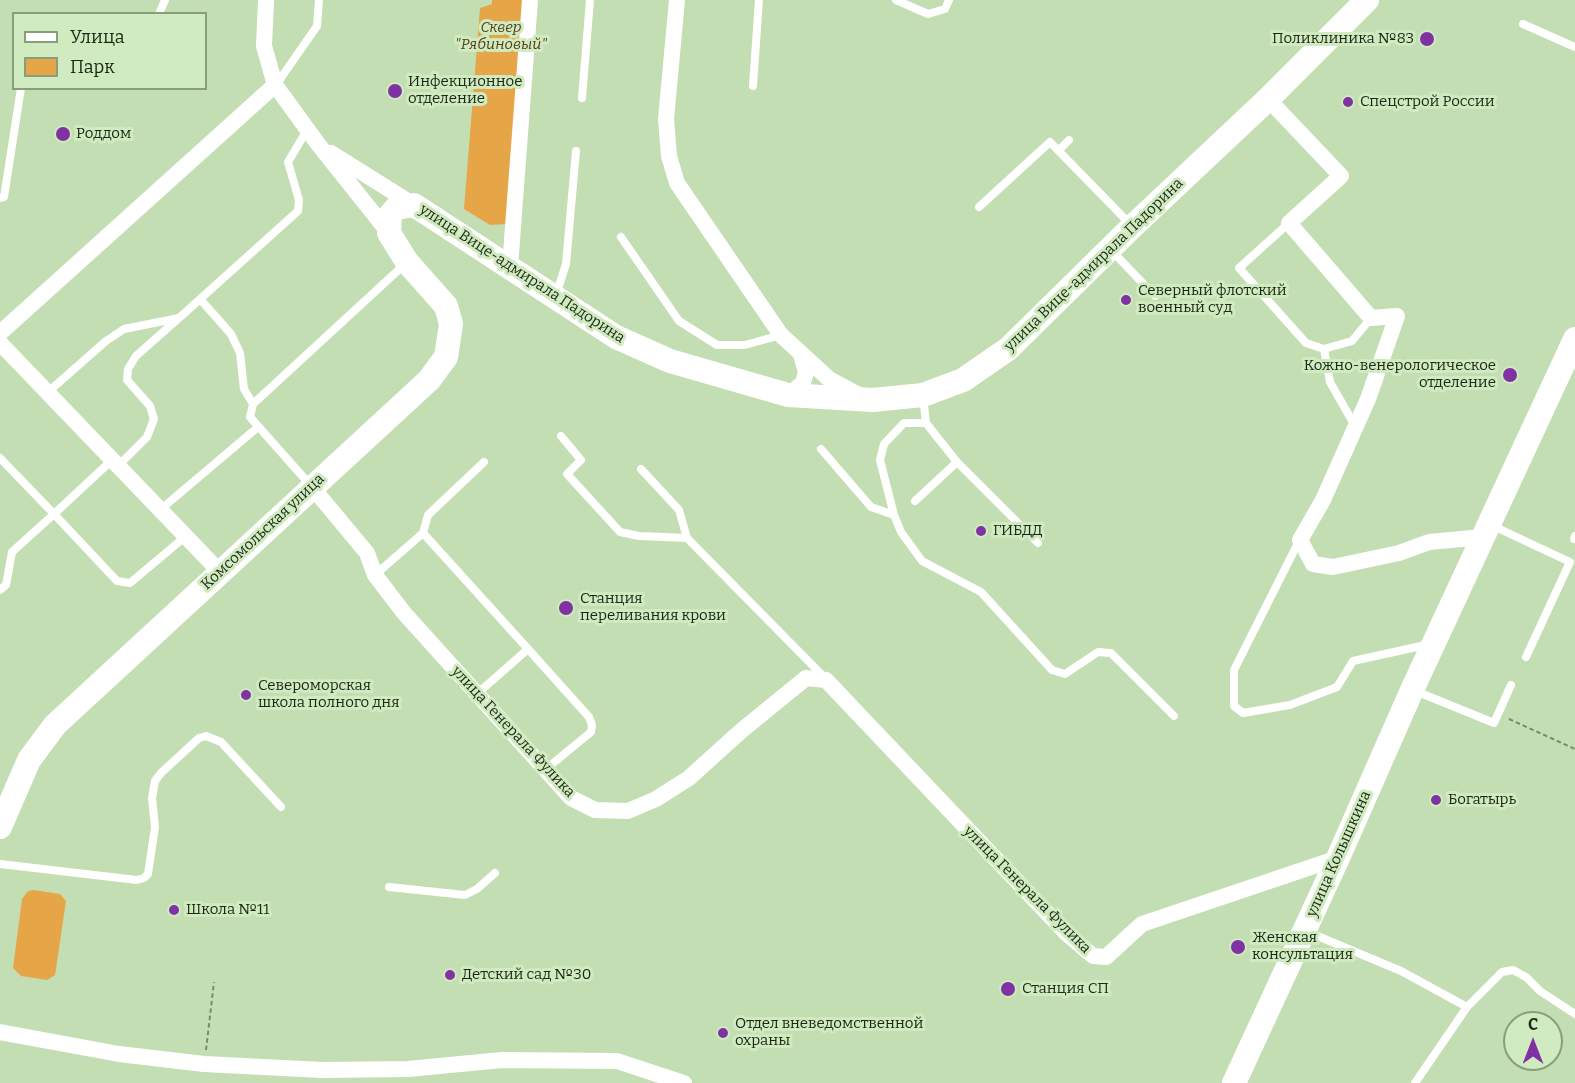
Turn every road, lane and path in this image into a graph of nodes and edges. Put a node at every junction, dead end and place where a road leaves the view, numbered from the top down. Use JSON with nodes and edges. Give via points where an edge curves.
{"nodes":[{"id":1,"x":266,"y":0,"type":"edge"},
{"id":2,"x":319,"y":0,"type":"edge"},
{"id":3,"x":530,"y":0,"type":"edge"},
{"id":4,"x":590,"y":0,"type":"edge"},
{"id":5,"x":677,"y":0,"type":"edge"},
{"id":6,"x":759,"y":0,"type":"edge"},
{"id":7,"x":896,"y":0,"type":"edge"},
{"id":8,"x":948,"y":0,"type":"edge"},
{"id":9,"x":1367,"y":0,"type":"edge"},
{"id":10,"x":1523,"y":24,"type":"dead end"},
{"id":11,"x":1575,"y":47,"type":"edge"},
{"id":12,"x":275,"y":85,"type":"junction"},
{"id":13,"x":753,"y":86,"type":"dead end"},
{"id":14,"x":21,"y":90,"type":"edge"},
{"id":15,"x":582,"y":98,"type":"dead end"},
{"id":16,"x":1268,"y":99,"type":"junction"},
{"id":17,"x":307,"y":130,"type":"junction"},
{"id":18,"x":1069,"y":140,"type":"dead end"},
{"id":19,"x":318,"y":144,"type":"junction"},
{"id":20,"x":1059,"y":150,"type":"junction"},
{"id":21,"x":576,"y":151,"type":"dead end"},
{"id":22,"x":0,"y":198,"type":"edge"},
{"id":23,"x":414,"y":205,"type":"junction"},
{"id":24,"x":979,"y":207,"type":"dead end"},
{"id":25,"x":1289,"y":223,"type":"junction"},
{"id":26,"x":1132,"y":227,"type":"junction"},
{"id":27,"x":389,"y":233,"type":"junction"},
{"id":28,"x":621,"y":237,"type":"dead end"},
{"id":29,"x":1109,"y":249,"type":"junction"},
{"id":30,"x":407,"y":262,"type":"junction"},
{"id":31,"x":510,"y":267,"type":"junction"},
{"id":32,"x":1155,"y":296,"type":"dead end"},
{"id":33,"x":555,"y":298,"type":"junction"},
{"id":34,"x":200,"y":299,"type":"junction"},
{"id":35,"x":179,"y":318,"type":"junction"},
{"id":36,"x":1371,"y":318,"type":"junction"},
{"id":37,"x":0,"y":333,"type":"edge"},
{"id":38,"x":781,"y":335,"type":"junction"},
{"id":39,"x":1575,"y":339,"type":"edge"},
{"id":40,"x":0,"y":343,"type":"edge"},
{"id":41,"x":1324,"y":349,"type":"junction"},
{"id":42,"x":801,"y":355,"type":"junction"},
{"id":43,"x":48,"y":393,"type":"junction"},
{"id":44,"x":788,"y":395,"type":"junction"},
{"id":45,"x":923,"y":395,"type":"junction"},
{"id":46,"x":873,"y":400,"type":"junction"},
{"id":47,"x":253,"y":404,"type":"junction"},
{"id":48,"x":926,"y":423,"type":"junction"},
{"id":49,"x":1355,"y":426,"type":"junction"},
{"id":50,"x":258,"y":427,"type":"junction"},
{"id":51,"x":561,"y":436,"type":"dead end"},
{"id":52,"x":821,"y":449,"type":"dead end"},
{"id":53,"x":0,"y":458,"type":"edge"},
{"id":54,"x":484,"y":462,"type":"dead end"},
{"id":55,"x":957,"y":462,"type":"junction"},
{"id":56,"x":115,"y":463,"type":"junction"},
{"id":57,"x":641,"y":469,"type":"dead end"},
{"id":58,"x":312,"y":487,"type":"junction"},
{"id":59,"x":915,"y":501,"type":"dead end"},
{"id":60,"x":160,"y":510,"type":"junction"},
{"id":61,"x":54,"y":514,"type":"junction"},
{"id":62,"x":894,"y":515,"type":"junction"},
{"id":63,"x":1486,"y":530,"type":"junction"},
{"id":64,"x":423,"y":533,"type":"junction"},
{"id":65,"x":186,"y":536,"type":"junction"},
{"id":66,"x":687,"y":538,"type":"junction"},
{"id":67,"x":1300,"y":540,"type":"junction"},
{"id":68,"x":1038,"y":543,"type":"dead end"},
{"id":69,"x":220,"y":572,"type":"junction"},
{"id":70,"x":375,"y":575,"type":"junction"},
{"id":71,"x":0,"y":590,"type":"edge"},
{"id":72,"x":1434,"y":644,"type":"junction"},
{"id":73,"x":528,"y":649,"type":"junction"},
{"id":74,"x":1526,"y":657,"type":"dead end"},
{"id":75,"x":826,"y":680,"type":"junction"},
{"id":76,"x":1510,"y":685,"type":"dead end"},
{"id":77,"x":1412,"y":690,"type":"junction"},
{"id":78,"x":478,"y":693,"type":"junction"},
{"id":79,"x":1498,"y":714,"type":"junction"},
{"id":80,"x":1174,"y":716,"type":"dead end"},
{"id":81,"x":1575,"y":749,"type":"edge"},
{"id":82,"x":546,"y":769,"type":"junction"},
{"id":83,"x":281,"y":807,"type":"dead end"},
{"id":84,"x":0,"y":827,"type":"edge"},
{"id":85,"x":1338,"y":858,"type":"junction"},
{"id":86,"x":0,"y":864,"type":"edge"},
{"id":87,"x":495,"y":873,"type":"dead end"},
{"id":88,"x":389,"y":886,"type":"dead end"},
{"id":89,"x":1305,"y":930,"type":"junction"},
{"id":90,"x":214,"y":982,"type":"dead end"},
{"id":91,"x":1467,"y":1007,"type":"junction"},
{"id":92,"x":1575,"y":1014,"type":"edge"},
{"id":93,"x":0,"y":1032,"type":"edge"},
{"id":94,"x":204,"y":1064,"type":"junction"},
{"id":95,"x":684,"y":1083,"type":"edge"},
{"id":96,"x":1234,"y":1083,"type":"edge"},
{"id":97,"x":1415,"y":1083,"type":"edge"}],
"edges":[{"from":1,"to":12,"type":"street","name":"Комсомольская улица","via":[[264,46]]},
{"from":2,"to":12,"type":"lane","via":[[316,26]]},
{"from":3,"to":31,"type":"street"},
{"from":4,"to":15,"type":"lane"},
{"from":5,"to":38,"type":"street","via":[[666,119],[669,156],[677,183]]},
{"from":6,"to":13,"type":"lane"},
{"from":7,"to":8,"type":"lane","via":[[928,14],[945,9]]},
{"from":9,"to":16,"type":"street","name":"улица Вице-адмирала Падорина"},
{"from":10,"to":11,"type":"lane"},
{"from":12,"to":17,"type":"street","name":"Комсомольская улица"},
{"from":12,"to":37,"type":"street"},
{"from":14,"to":22,"type":"lane","via":[[4,197]]},
{"from":16,"to":25,"type":"street","via":[[1341,176]]},
{"from":16,"to":26,"type":"street","name":"улица Вице-адмирала Падорина"},
{"from":17,"to":19,"type":"street","name":"Комсомольская улица"},
{"from":17,"to":34,"type":"lane","via":[[288,162],[299,200],[298,211]]},
{"from":18,"to":20,"type":"lane"},
{"from":19,"to":23,"type":"street","name":"Комсомольская улица"},
{"from":19,"to":27,"type":"street","name":"Комсомольская улица"},
{"from":20,"to":24,"type":"lane","via":[[1050,142]]},
{"from":20,"to":26,"type":"lane"},
{"from":21,"to":33,"type":"lane","via":[[566,264]]},
{"from":23,"to":27,"type":"street","via":[[396,208],[390,215]]},
{"from":23,"to":31,"type":"street","name":"улица Вице-адмирала Падорина"},
{"from":25,"to":36,"type":"street"},
{"from":25,"to":41,"type":"lane","via":[[1239,268],[1306,343]]},
{"from":26,"to":29,"type":"street","name":"улица Вице-адмирала Падорина"},
{"from":27,"to":30,"type":"street","name":"Комсомольская улица"},
{"from":28,"to":38,"type":"lane","via":[[679,321],[717,345],[745,345]]},
{"from":29,"to":32,"type":"lane"},
{"from":29,"to":45,"type":"street","name":"улица Вице-адмирала Падорина","via":[[1008,349],[963,380]]},
{"from":30,"to":47,"type":"lane"},
{"from":30,"to":58,"type":"street","name":"Комсомольская улица","via":[[446,306],[452,324],[446,357],[429,380]]},
{"from":31,"to":33,"type":"street","name":"улица Вице-адмирала Падорина"},
{"from":33,"to":44,"type":"street","name":"улица Вице-адмирала Падорина","via":[[616,337],[670,361]]},
{"from":34,"to":35,"type":"lane"},
{"from":34,"to":47,"type":"lane","via":[[231,334],[240,353],[244,389]]},
{"from":35,"to":43,"type":"lane","via":[[124,329],[106,340]]},
{"from":35,"to":56,"type":"lane","via":[[136,356],[128,369],[127,380],[150,406],[154,419],[147,436]]},
{"from":36,"to":41,"type":"lane","via":[[1352,342]]},
{"from":36,"to":49,"type":"street","via":[[1397,316]]},
{"from":38,"to":42,"type":"street"},
{"from":39,"to":63,"type":"street","name":"улица Колышкина","via":[[1565,369]]},
{"from":40,"to":43,"type":"street"},
{"from":41,"to":49,"type":"lane","via":[[1330,382]]},
{"from":42,"to":44,"type":"street","via":[[806,372],[803,383]]},
{"from":42,"to":46,"type":"street","via":[[829,379]]},
{"from":43,"to":56,"type":"street"},
{"from":44,"to":46,"type":"street","name":"улица Вице-адмирала Падорина"},
{"from":45,"to":46,"type":"street","name":"улица Вице-адмирала Падорина"},
{"from":45,"to":48,"type":"lane"},
{"from":47,"to":50,"type":"lane","via":[[250,417]]},
{"from":48,"to":55,"type":"lane"},
{"from":48,"to":62,"type":"lane","via":[[904,423],[884,444],[879,460]]},
{"from":49,"to":67,"type":"street","via":[[1323,500]]},
{"from":50,"to":58,"type":"lane"},
{"from":50,"to":60,"type":"lane"},
{"from":51,"to":66,"type":"lane","via":[[581,460],[567,474],[620,532]]},
{"from":52,"to":62,"type":"lane","via":[[871,507]]},
{"from":53,"to":61,"type":"lane"},
{"from":54,"to":64,"type":"lane","via":[[428,515]]},
{"from":55,"to":59,"type":"lane"},
{"from":55,"to":68,"type":"lane"},
{"from":56,"to":60,"type":"street"},
{"from":56,"to":61,"type":"lane"},
{"from":57,"to":66,"type":"lane","via":[[679,510]]},
{"from":58,"to":69,"type":"street","name":"Комсомольская улица"},
{"from":58,"to":70,"type":"street","name":"улица Генерала Фулика","via":[[367,553]]},
{"from":60,"to":65,"type":"street"},
{"from":61,"to":65,"type":"lane","via":[[117,580],[130,583]]},
{"from":61,"to":71,"type":"lane","via":[[12,552],[6,585]]},
{"from":62,"to":80,"type":"lane","via":[[922,561],[981,592],[1052,670],[1065,674],[1098,652],[1111,653]]},
{"from":63,"to":67,"type":"street","via":[[1333,567],[1313,564]]},
{"from":63,"to":72,"type":"street","name":"улица Колышкина"},
{"from":63,"to":74,"type":"lane","via":[[1570,562]]},
{"from":64,"to":70,"type":"lane"},
{"from":64,"to":73,"type":"lane"},
{"from":65,"to":69,"type":"street"},
{"from":66,"to":75,"type":"lane","name":"улица Генерала Фулика"},
{"from":67,"to":72,"type":"lane","via":[[1234,670],[1234,706],[1243,713],[1290,705],[1337,687],[1353,661]]},
{"from":69,"to":84,"type":"street","name":"Комсомольская улица","via":[[55,725],[29,760]]},
{"from":70,"to":78,"type":"street","name":"улица Генерала Фулика","via":[[404,613]]},
{"from":72,"to":77,"type":"street","name":"улица Колышкина"},
{"from":73,"to":78,"type":"lane"},
{"from":73,"to":82,"type":"lane","via":[[592,725],[591,732]]},
{"from":75,"to":82,"type":"street","name":"улица Генерала Фулика","via":[[806,678],[689,778],[628,811],[595,810],[571,798]]},
{"from":75,"to":85,"type":"street","name":"улица Генерала Фулика","via":[[1059,926],[1093,956],[1106,957],[1142,924]]},
{"from":76,"to":79,"type":"lane"},
{"from":77,"to":79,"type":"lane","via":[[1494,723]]},
{"from":77,"to":85,"type":"street","name":"улица Колышкина"},
{"from":78,"to":82,"type":"street","name":"улица Генерала Фулика"},
{"from":79,"to":81,"type":"path"},
{"from":83,"to":86,"type":"lane","via":[[221,742],[206,736],[199,738],[155,781],[155,827],[148,874],[144,878]]},
{"from":85,"to":89,"type":"street","name":"улица Колышкина"},
{"from":87,"to":88,"type":"lane","via":[[465,895]]},
{"from":89,"to":91,"type":"lane","via":[[1401,971]]},
{"from":89,"to":96,"type":"street","name":"улица Колышкина"},
{"from":90,"to":94,"type":"path"},
{"from":91,"to":92,"type":"lane","via":[[1502,972],[1513,970]]},
{"from":91,"to":97,"type":"lane"},
{"from":93,"to":94,"type":"street","via":[[119,1054]]},
{"from":94,"to":95,"type":"street","via":[[332,1070],[408,1069],[502,1060],[617,1061]]}]}
